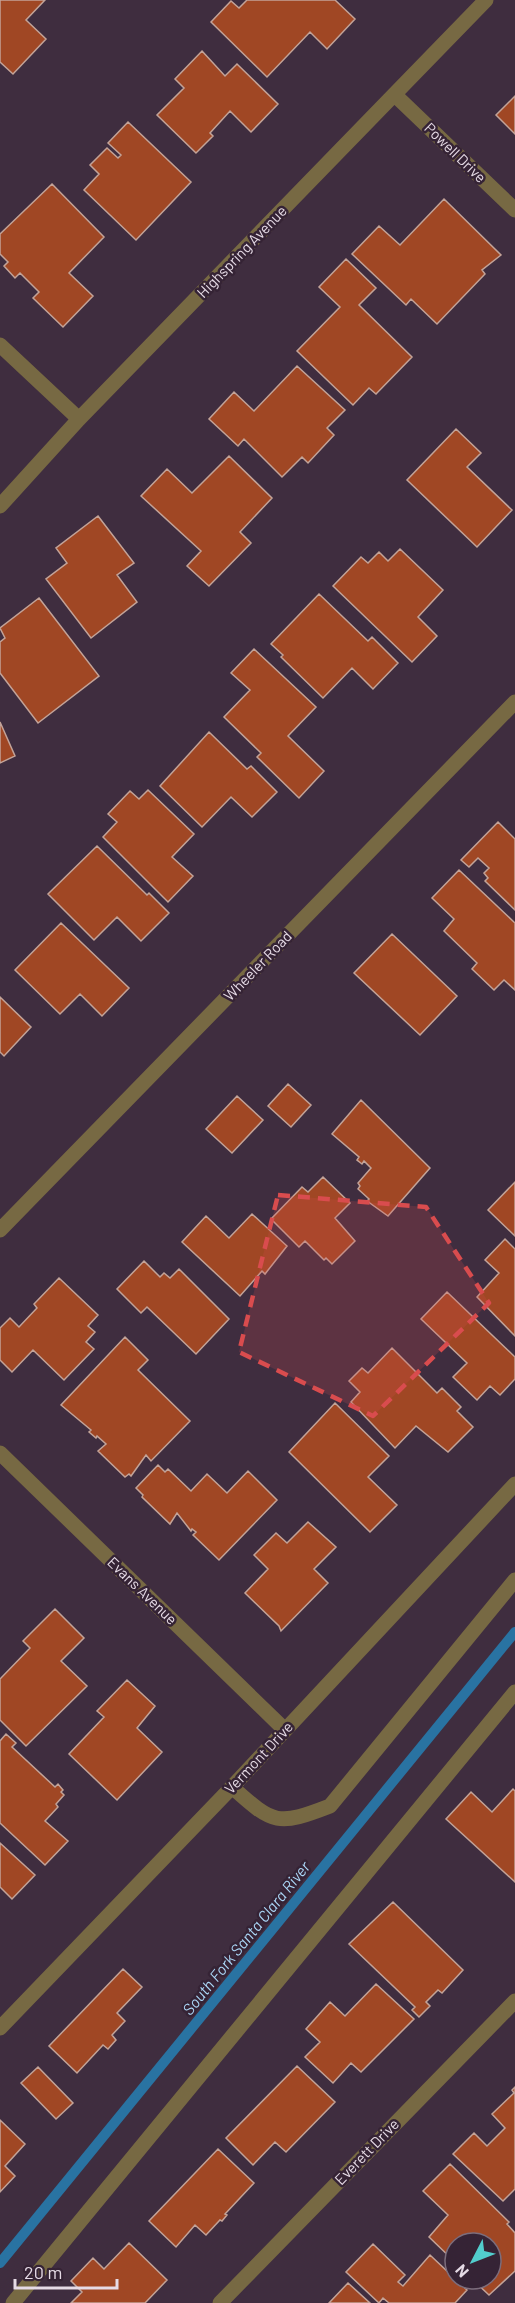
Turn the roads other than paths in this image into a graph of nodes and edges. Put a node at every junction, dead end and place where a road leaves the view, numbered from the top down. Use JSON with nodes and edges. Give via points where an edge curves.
{"nodes":[{"id":1,"x":486,"y":0,"type":"edge"},
{"id":2,"x":396,"y":96,"type":"junction"},
{"id":3,"x":515,"y":210,"type":"edge"},
{"id":4,"x":0,"y":345,"type":"edge"},
{"id":5,"x":79,"y":419,"type":"junction"},
{"id":6,"x":0,"y":506,"type":"edge"},
{"id":7,"x":515,"y":702,"type":"edge"},
{"id":8,"x":0,"y":1230,"type":"edge"},
{"id":9,"x":0,"y":1453,"type":"edge"},
{"id":10,"x":515,"y":1484,"type":"edge"},
{"id":11,"x":515,"y":1580,"type":"edge"},
{"id":12,"x":515,"y":1692,"type":"edge"},
{"id":13,"x":285,"y":1730,"type":"junction"},
{"id":14,"x":232,"y":1787,"type":"junction"},
{"id":15,"x":515,"y":2001,"type":"edge"},
{"id":16,"x":0,"y":2028,"type":"edge"},
{"id":17,"x":13,"y":2303,"type":"edge"},
{"id":18,"x":220,"y":2303,"type":"edge"}],
"edges":[{"from":1,"to":2,"type":"street","name":"Highspring Avenue"},
{"from":2,"to":3,"type":"street","name":"Powell Drive"},
{"from":2,"to":5,"type":"street","name":"Highspring Avenue"},
{"from":4,"to":5,"type":"street"},
{"from":5,"to":6,"type":"street","name":"Highspring Avenue"},
{"from":7,"to":8,"type":"street","name":"Wheeler Road"},
{"from":9,"to":13,"type":"street","name":"Evans Avenue"},
{"from":10,"to":13,"type":"street","name":"Vermont Drive"},
{"from":11,"to":14,"type":"street","via":[[330,1806],[291,1821],[262,1814]]},
{"from":12,"to":17,"type":"street"},
{"from":13,"to":14,"type":"street","name":"Vermont Drive"},
{"from":14,"to":16,"type":"street","name":"Vermont Drive"},
{"from":15,"to":18,"type":"street","name":"Everett Drive"}]}
